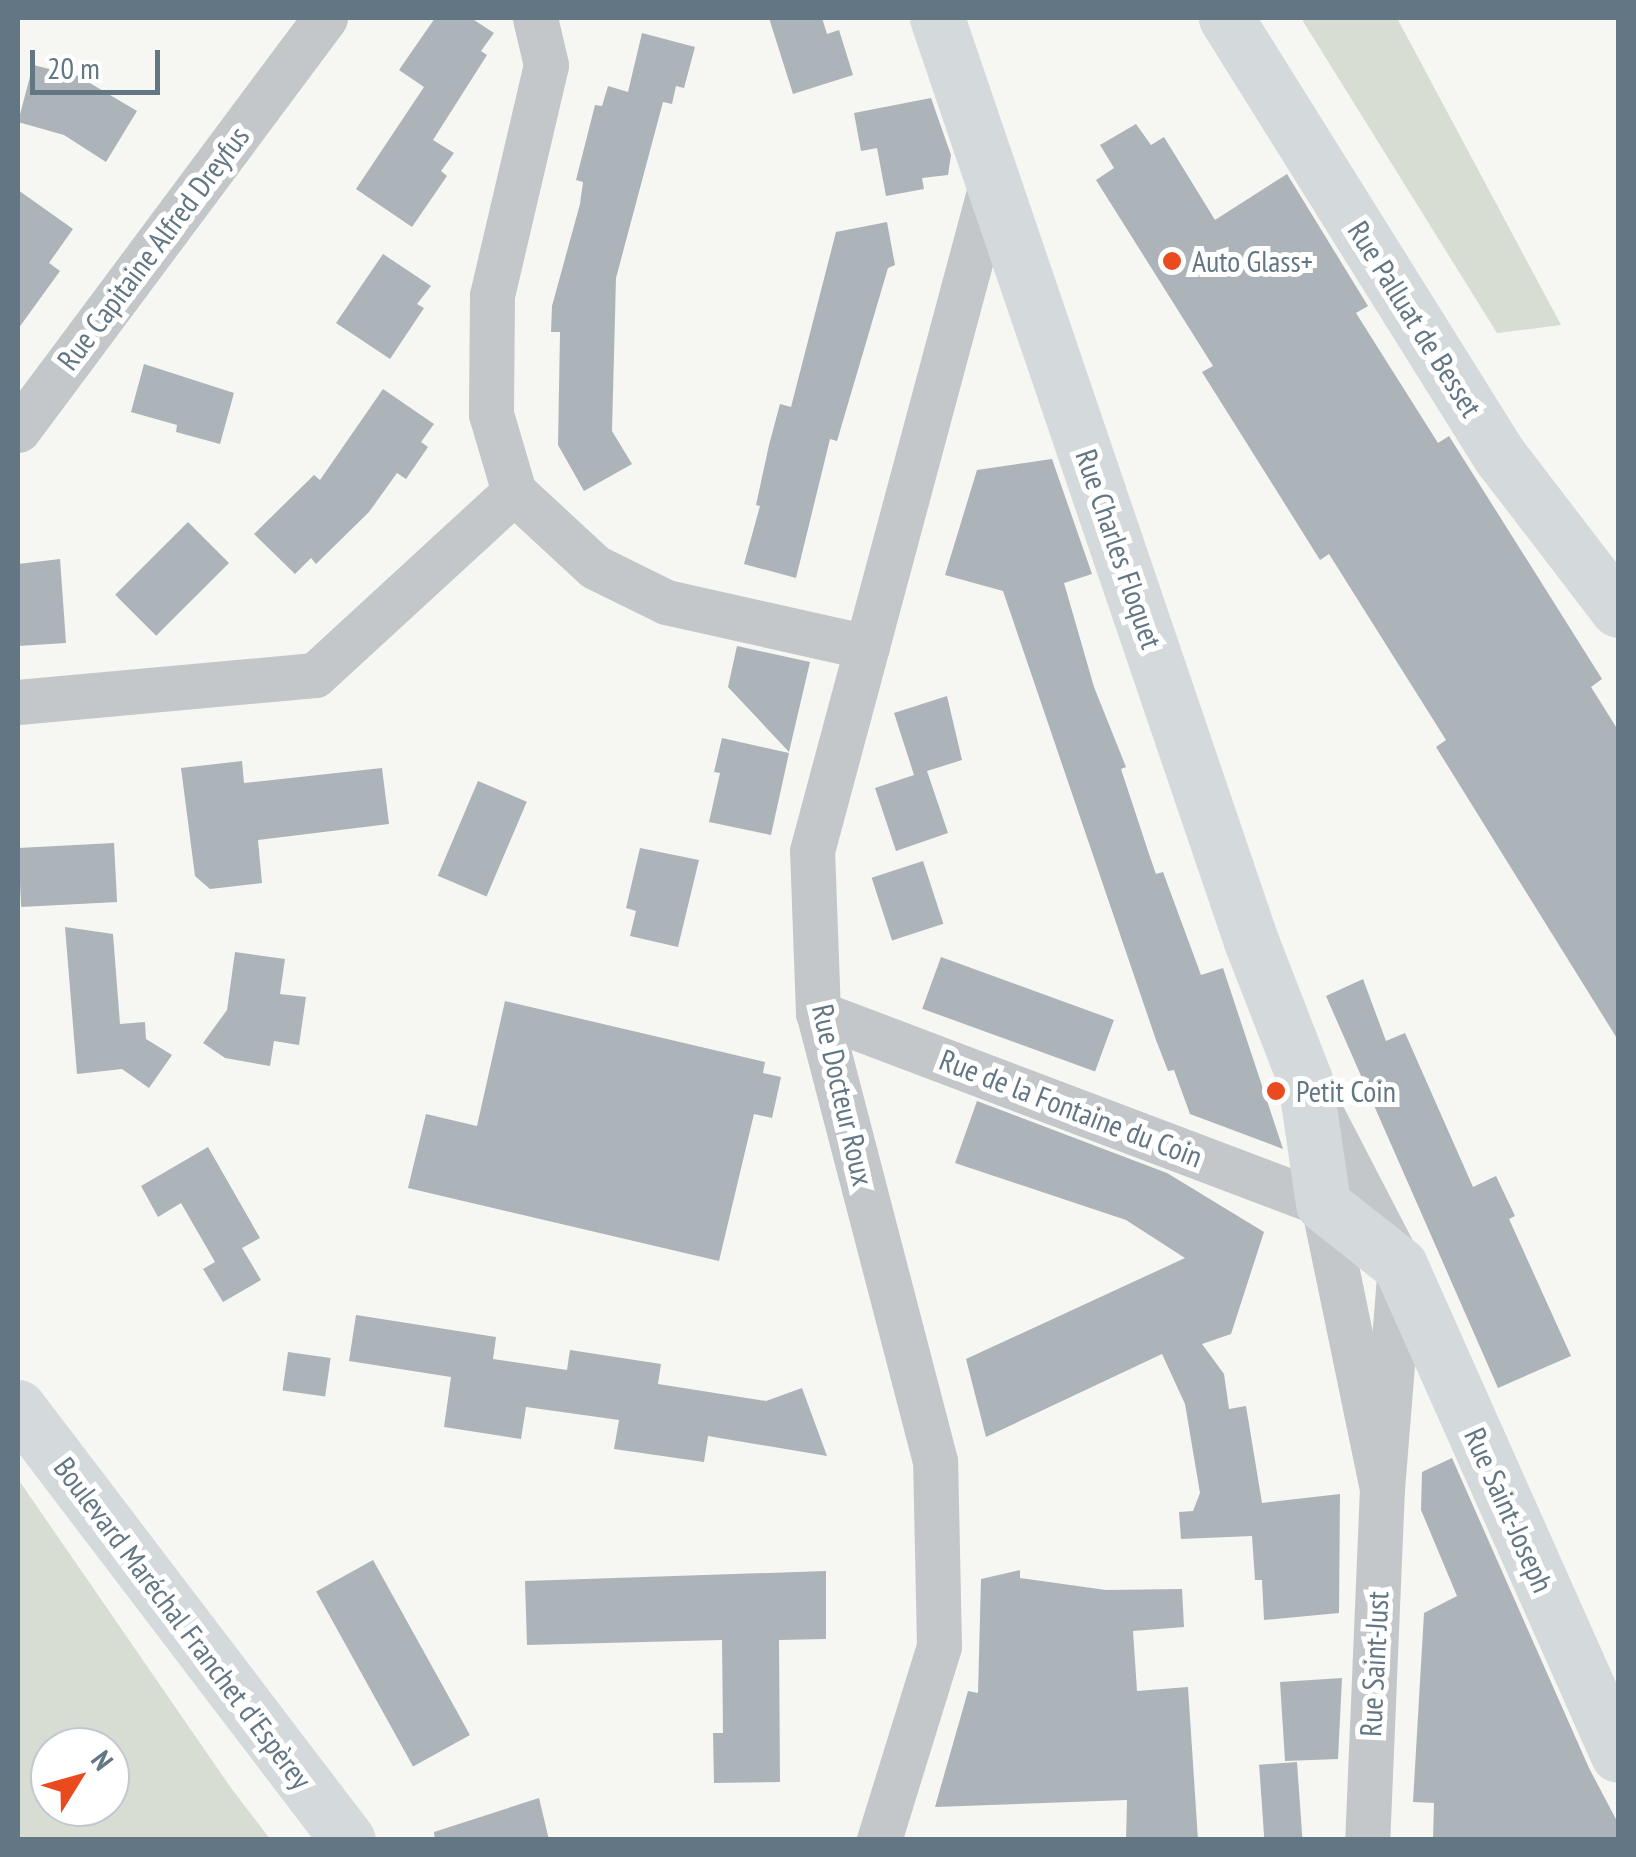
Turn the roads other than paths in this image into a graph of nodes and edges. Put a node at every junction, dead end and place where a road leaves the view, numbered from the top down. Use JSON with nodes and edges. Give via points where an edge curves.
{"nodes":[{"id":1,"x":324,"y":18,"type":"edge"},
{"id":2,"x":535,"y":18,"type":"edge"},
{"id":3,"x":937,"y":18,"type":"edge"},
{"id":4,"x":1226,"y":18,"type":"edge"},
{"id":5,"x":994,"y":176,"type":"junction"},
{"id":6,"x":18,"y":430,"type":"edge"},
{"id":7,"x":514,"y":492,"type":"junction"},
{"id":8,"x":1618,"y":610,"type":"edge"},
{"id":9,"x":867,"y":648,"type":"junction"},
{"id":10,"x":18,"y":702,"type":"edge"},
{"id":11,"x":818,"y":1013,"type":"junction"},
{"id":12,"x":1304,"y":1080,"type":"junction"},
{"id":13,"x":1323,"y":1204,"type":"junction"},
{"id":14,"x":1400,"y":1266,"type":"junction"},
{"id":15,"x":18,"y":1407,"type":"edge"},
{"id":16,"x":1382,"y":1488,"type":"junction"},
{"id":17,"x":1618,"y":1755,"type":"edge"},
{"id":18,"x":348,"y":1840,"type":"edge"},
{"id":19,"x":879,"y":1840,"type":"edge"},
{"id":20,"x":1367,"y":1840,"type":"edge"}],
"edges":[{"from":1,"to":6,"type":"street","name":"Rue Capitaine Alfred Dreyfus"},
{"from":2,"to":7,"type":"street","via":[[546,65],[492,295],[491,414]]},
{"from":3,"to":5,"type":"main road","name":"Rue Charles Floquet"},
{"from":4,"to":8,"type":"main road","name":"Rue Palluat de Besset","via":[[1499,455]]},
{"from":5,"to":9,"type":"street","name":"Rue Docteur Roux"},
{"from":5,"to":12,"type":"main road","name":"Rue Charles Floquet","via":[[1251,941]]},
{"from":7,"to":9,"type":"street","via":[[595,567],[666,602]]},
{"from":7,"to":10,"type":"street","via":[[315,675]]},
{"from":9,"to":11,"type":"street","name":"Rue Docteur Roux","via":[[812,851]]},
{"from":11,"to":13,"type":"street","name":"Rue de la Fontaine du Coin"},
{"from":11,"to":19,"type":"street","name":"Rue Docteur Roux","via":[[936,1461],[939,1646]]},
{"from":12,"to":13,"type":"main road","name":"Rue Charles Floquet"},
{"from":12,"to":14,"type":"street","name":"Rue Charles Floquet"},
{"from":13,"to":14,"type":"main road"},
{"from":13,"to":16,"type":"street","name":"Rue Saint-Just"},
{"from":14,"to":16,"type":"street","name":"Rue Saint-Just"},
{"from":14,"to":17,"type":"main road","name":"Rue Saint-Joseph"},
{"from":15,"to":18,"type":"main road","name":"Boulevard Maréchal Franchet d'Espèrey"},
{"from":16,"to":20,"type":"street","name":"Rue Saint-Just"}]}
